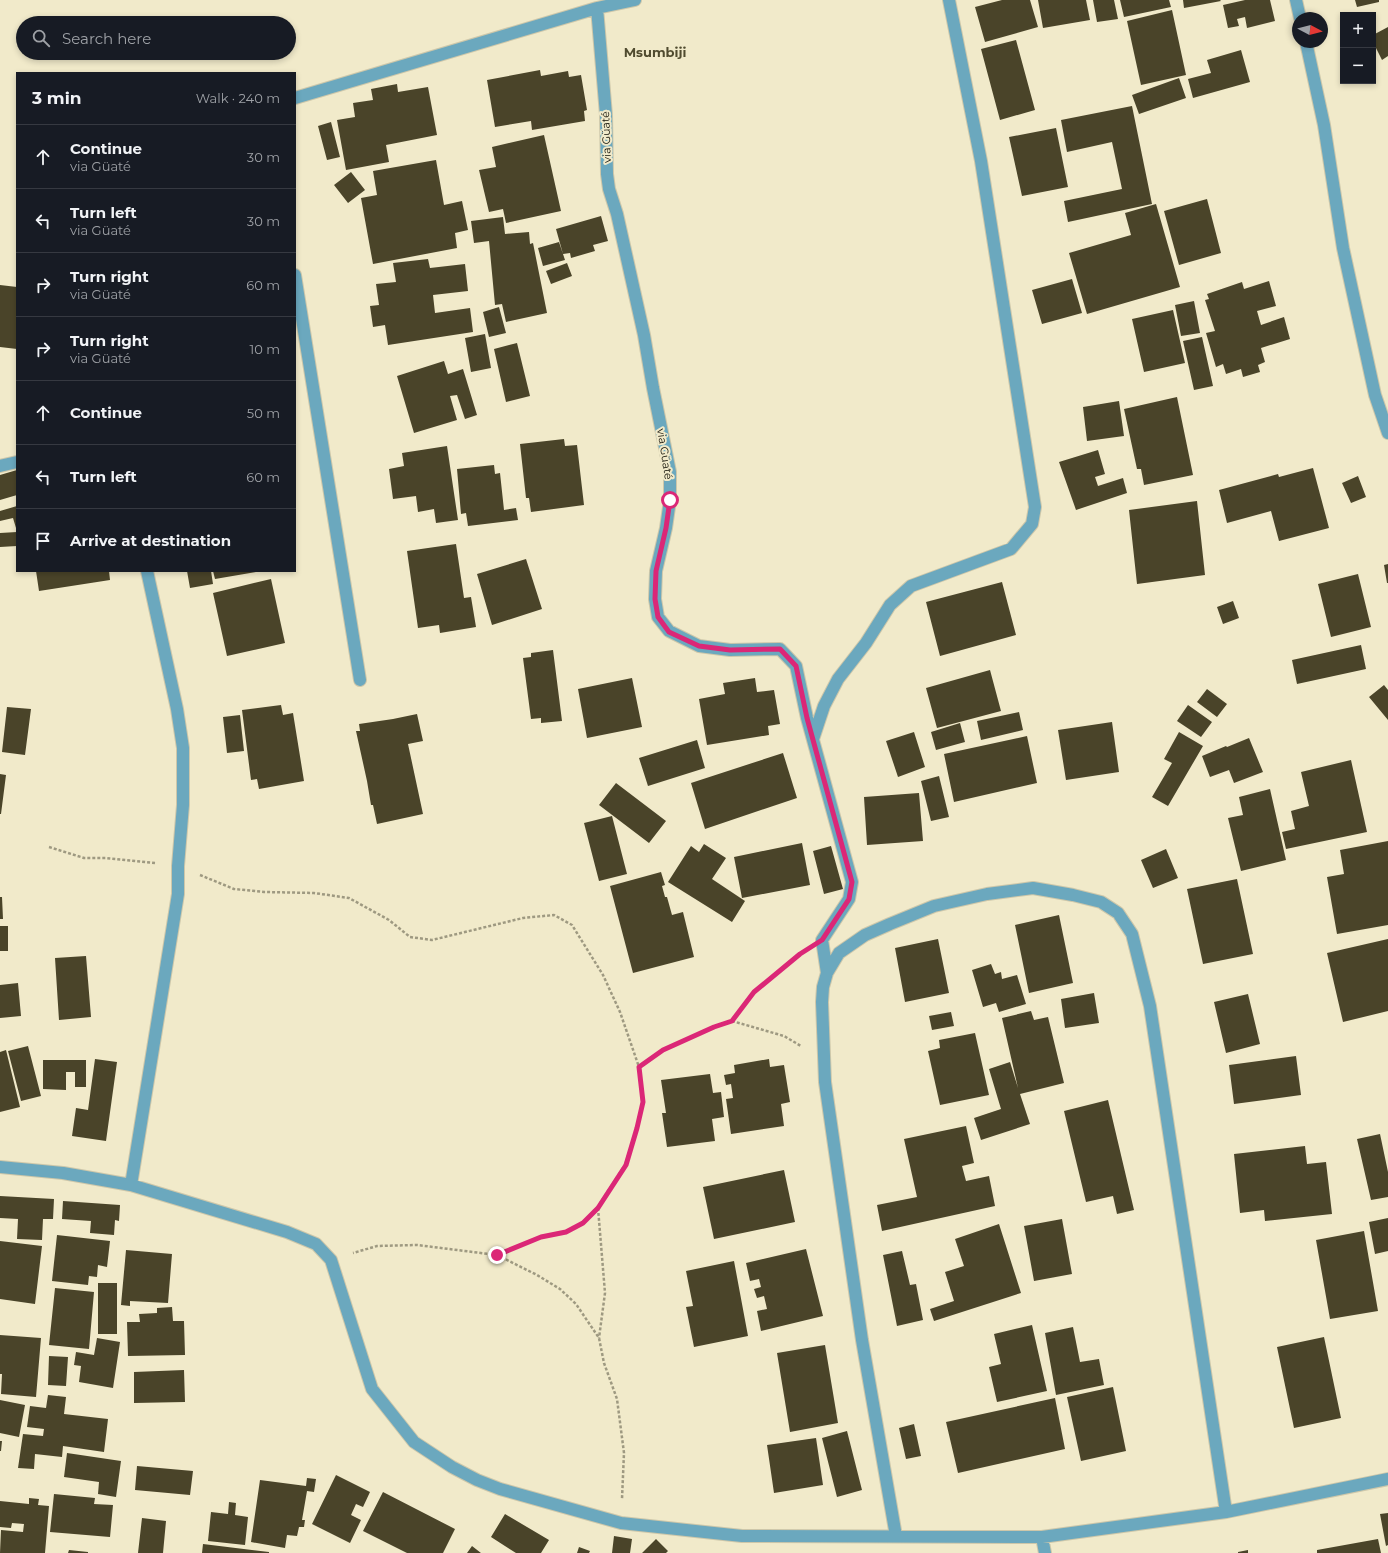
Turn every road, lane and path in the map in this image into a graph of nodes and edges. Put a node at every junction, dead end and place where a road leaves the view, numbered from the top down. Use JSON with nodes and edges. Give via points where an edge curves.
{"nodes":[{"id":1,"x":635,"y":0,"type":"edge"},
{"id":2,"x":949,"y":0,"type":"edge"},
{"id":3,"x":1296,"y":0,"type":"edge"},
{"id":4,"x":597,"y":8,"type":"junction"},
{"id":5,"x":1299,"y":12,"type":"edge"},
{"id":6,"x":1307,"y":48,"type":"edge"},
{"id":7,"x":296,"y":98,"type":"edge"},
{"id":8,"x":296,"y":281,"type":"edge"},
{"id":9,"x":1388,"y":433,"type":"edge"},
{"id":10,"x":16,"y":462,"type":"edge"},
{"id":11,"x":0,"y":466,"type":"edge"},
{"id":12,"x":147,"y":572,"type":"edge"},
{"id":13,"x":360,"y":680,"type":"dead end"},
{"id":14,"x":813,"y":739,"type":"junction"},
{"id":15,"x":49,"y":847,"type":"dead end"},
{"id":16,"x":178,"y":866,"type":"junction"},
{"id":17,"x":822,"y":940,"type":"junction"},
{"id":18,"x":827,"y":973,"type":"junction"},
{"id":19,"x":732,"y":1021,"type":"junction"},
{"id":20,"x":824,"y":1059,"type":"junction"},
{"id":21,"x":639,"y":1067,"type":"junction"},
{"id":22,"x":0,"y":1167,"type":"edge"},
{"id":23,"x":131,"y":1185,"type":"junction"},
{"id":24,"x":598,"y":1208,"type":"junction"},
{"id":25,"x":497,"y":1255,"type":"junction"},
{"id":26,"x":331,"y":1260,"type":"junction"},
{"id":27,"x":600,"y":1338,"type":"junction"},
{"id":28,"x":1388,"y":1479,"type":"edge"},
{"id":29,"x":1226,"y":1512,"type":"junction"},
{"id":30,"x":621,"y":1524,"type":"junction"},
{"id":31,"x":896,"y":1536,"type":"junction"},
{"id":32,"x":1042,"y":1537,"type":"junction"},
{"id":33,"x":1045,"y":1553,"type":"edge"}],
"edges":[{"from":1,"to":4,"type":"street"},
{"from":2,"to":14,"type":"street","via":[[981,162],[1036,507],[1032,524],[1011,549],[911,586],[890,605],[866,643],[838,679],[824,706]]},
{"from":3,"to":5,"type":"street"},
{"from":4,"to":7,"type":"street"},
{"from":4,"to":14,"type":"street","name":"via Güaté","via":[[608,181],[643,327],[670,472],[670,500],[656,571],[655,599],[658,617],[669,632],[699,646],[730,650],[780,649],[796,666]]},
{"from":6,"to":9,"type":"street","via":[[1324,125],[1343,248],[1375,395]]},
{"from":8,"to":13,"type":"street"},
{"from":10,"to":11,"type":"street"},
{"from":12,"to":16,"type":"street","via":[[183,748],[183,805]]},
{"from":14,"to":17,"type":"street","name":"via Güaté","via":[[852,882],[849,899]]},
{"from":15,"to":16,"type":"path","via":[[84,858]]},
{"from":16,"to":21,"type":"path","via":[[234,889],[314,893],[349,898],[389,920],[410,937],[432,940],[523,918],[554,915],[572,925],[603,975],[620,1012]]},
{"from":16,"to":23,"type":"street","via":[[178,894]]},
{"from":17,"to":18,"type":"street"},
{"from":17,"to":19,"type":"path","via":[[800,954],[754,992]]},
{"from":18,"to":20,"type":"street","via":[[822,1002]]},
{"from":18,"to":29,"type":"street","via":[[839,953],[865,936],[934,906],[987,894],[1033,888],[1073,894],[1101,902],[1118,913],[1132,934],[1150,1006]]},
{"from":19,"to":20,"type":"path","via":[[784,1036]]},
{"from":19,"to":21,"type":"path","via":[[663,1050]]},
{"from":20,"to":31,"type":"street","via":[[825,1082],[861,1332]]},
{"from":21,"to":24,"type":"path","via":[[643,1102],[637,1128],[626,1165]]},
{"from":22,"to":23,"type":"street","via":[[63,1173]]},
{"from":23,"to":26,"type":"street","via":[[287,1232],[316,1244]]},
{"from":24,"to":25,"type":"path","via":[[583,1223],[566,1232],[541,1237]]},
{"from":24,"to":27,"type":"path","via":[[604,1293]]},
{"from":25,"to":26,"type":"path","via":[[417,1244],[377,1246]]},
{"from":25,"to":27,"type":"path","via":[[560,1289],[576,1304]]},
{"from":26,"to":30,"type":"street","via":[[372,1388],[414,1442],[477,1480]]},
{"from":27,"to":30,"type":"path","via":[[604,1363],[617,1399],[624,1453]]},
{"from":28,"to":29,"type":"street"},
{"from":29,"to":32,"type":"street"},
{"from":30,"to":31,"type":"street","via":[[742,1536]]},
{"from":31,"to":32,"type":"street"},
{"from":32,"to":33,"type":"street"}]}
